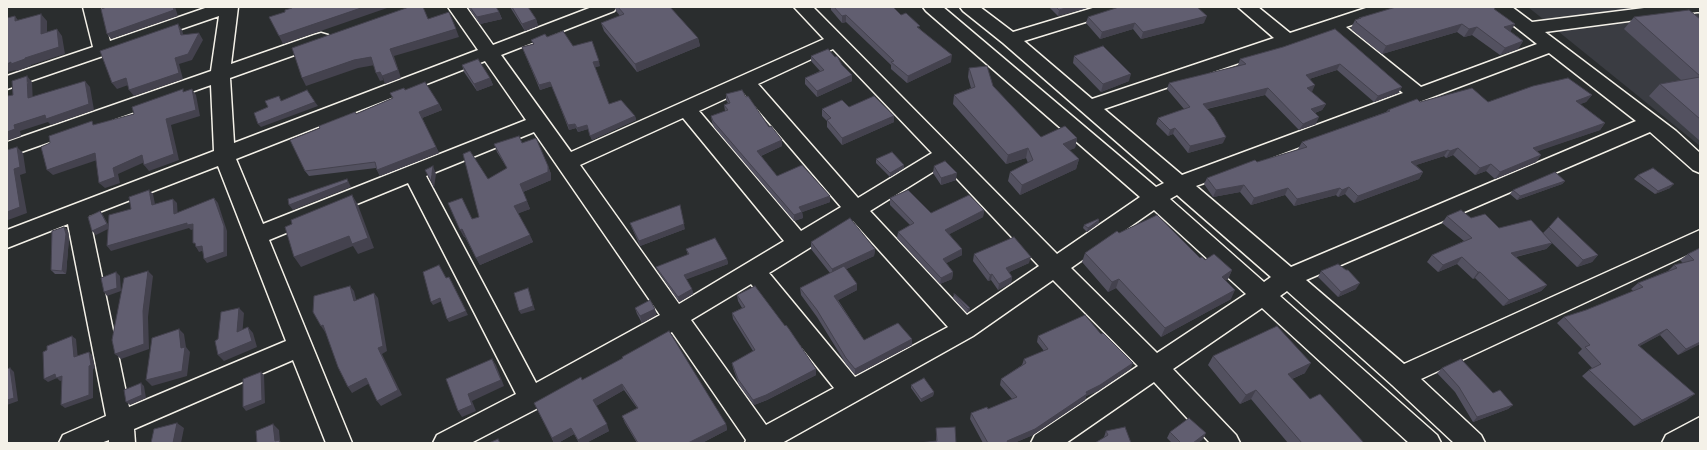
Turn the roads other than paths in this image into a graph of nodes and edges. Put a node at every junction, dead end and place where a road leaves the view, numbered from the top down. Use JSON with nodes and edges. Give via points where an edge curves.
{"nodes":[{"id":1,"x":92,"y":7,"type":"edge"},
{"id":2,"x":228,"y":7,"type":"edge"},
{"id":3,"x":458,"y":7,"type":"edge"},
{"id":4,"x":608,"y":7,"type":"edge"},
{"id":5,"x":803,"y":7,"type":"edge"},
{"id":6,"x":932,"y":7,"type":"edge"},
{"id":7,"x":969,"y":7,"type":"edge"},
{"id":8,"x":1115,"y":7,"type":"edge"},
{"id":9,"x":1247,"y":7,"type":"edge"},
{"id":10,"x":1388,"y":7,"type":"edge"},
{"id":11,"x":1501,"y":7,"type":"edge"},
{"id":12,"x":1697,"y":7,"type":"edge"},
{"id":13,"x":1333,"y":25,"type":"junction"},
{"id":14,"x":1529,"y":28,"type":"junction"},
{"id":15,"x":336,"y":34,"type":"edge"},
{"id":16,"x":1010,"y":39,"type":"junction"},
{"id":17,"x":1287,"y":40,"type":"junction"},
{"id":18,"x":836,"y":41,"type":"junction"},
{"id":19,"x":1552,"y":45,"type":"junction"},
{"id":20,"x":103,"y":50,"type":"junction"},
{"id":21,"x":489,"y":53,"type":"junction"},
{"id":22,"x":220,"y":74,"type":"junction"},
{"id":23,"x":745,"y":82,"type":"junction"},
{"id":24,"x":7,"y":83,"type":"edge"},
{"id":25,"x":1418,"y":95,"type":"junction"},
{"id":26,"x":1088,"y":107,"type":"junction"},
{"id":27,"x":686,"y":109,"type":"junction"},
{"id":28,"x":538,"y":123,"type":"junction"},
{"id":29,"x":1651,"y":123,"type":"junction"},
{"id":30,"x":7,"y":150,"type":"edge"},
{"id":31,"x":947,"y":154,"type":"junction"},
{"id":32,"x":224,"y":155,"type":"junction"},
{"id":33,"x":566,"y":164,"type":"junction"},
{"id":34,"x":1700,"y":165,"type":"edge"},
{"id":35,"x":413,"y":172,"type":"junction"},
{"id":36,"x":1177,"y":184,"type":"junction"},
{"id":37,"x":1155,"y":198,"type":"junction"},
{"id":38,"x":855,"y":209,"type":"junction"},
{"id":39,"x":77,"y":212,"type":"junction"},
{"id":40,"x":256,"y":236,"type":"junction"},
{"id":41,"x":7,"y":239,"type":"edge"},
{"id":42,"x":1700,"y":239,"type":"edge"},
{"id":43,"x":798,"y":243,"type":"junction"},
{"id":44,"x":1055,"y":267,"type":"junction"},
{"id":45,"x":754,"y":271,"type":"junction"},
{"id":46,"x":1288,"y":278,"type":"junction"},
{"id":47,"x":1263,"y":294,"type":"junction"},
{"id":48,"x":675,"y":318,"type":"junction"},
{"id":49,"x":965,"y":328,"type":"junction"},
{"id":50,"x":300,"y":346,"type":"junction"},
{"id":51,"x":1155,"y":367,"type":"junction"},
{"id":52,"x":1401,"y":377,"type":"junction"},
{"id":53,"x":851,"y":391,"type":"junction"},
{"id":54,"x":531,"y":399,"type":"junction"},
{"id":55,"x":1700,"y":429,"type":"edge"},
{"id":56,"x":121,"y":433,"type":"edge"},
{"id":57,"x":761,"y":442,"type":"edge"},
{"id":58,"x":72,"y":443,"type":"edge"},
{"id":59,"x":339,"y":443,"type":"edge"},
{"id":60,"x":446,"y":443,"type":"edge"},
{"id":61,"x":1044,"y":443,"type":"edge"},
{"id":62,"x":1227,"y":443,"type":"edge"},
{"id":63,"x":1428,"y":443,"type":"edge"},
{"id":64,"x":1472,"y":443,"type":"edge"},
{"id":65,"x":1675,"y":443,"type":"edge"}],
"edges":[{"from":1,"to":20,"type":"street"},
{"from":2,"to":20,"type":"street"},
{"from":2,"to":22,"type":"street"},
{"from":3,"to":21,"type":"street"},
{"from":4,"to":21,"type":"street"},
{"from":5,"to":18,"type":"street"},
{"from":6,"to":37,"type":"street"},
{"from":7,"to":16,"type":"street"},
{"from":8,"to":16,"type":"street"},
{"from":9,"to":17,"type":"street"},
{"from":10,"to":13,"type":"street"},
{"from":11,"to":14,"type":"street"},
{"from":12,"to":14,"type":"street"},
{"from":13,"to":17,"type":"street"},
{"from":13,"to":25,"type":"street"},
{"from":14,"to":19,"type":"street"},
{"from":15,"to":22,"type":"street"},
{"from":16,"to":26,"type":"street"},
{"from":17,"to":26,"type":"street"},
{"from":18,"to":23,"type":"street"},
{"from":18,"to":31,"type":"street"},
{"from":19,"to":25,"type":"street"},
{"from":19,"to":29,"type":"street"},
{"from":20,"to":24,"type":"street"},
{"from":21,"to":28,"type":"street"},
{"from":21,"to":32,"type":"street"},
{"from":22,"to":30,"type":"street"},
{"from":22,"to":32,"type":"street"},
{"from":23,"to":27,"type":"street"},
{"from":23,"to":38,"type":"street"},
{"from":25,"to":36,"type":"street"},
{"from":26,"to":36,"type":"street"},
{"from":27,"to":33,"type":"street"},
{"from":27,"to":43,"type":"street"},
{"from":28,"to":33,"type":"street"},
{"from":28,"to":35,"type":"street"},
{"from":29,"to":34,"type":"street"},
{"from":29,"to":46,"type":"street"},
{"from":31,"to":38,"type":"street"},
{"from":31,"to":44,"type":"street"},
{"from":32,"to":39,"type":"street"},
{"from":32,"to":40,"type":"street"},
{"from":33,"to":48,"type":"street"},
{"from":35,"to":40,"type":"street"},
{"from":35,"to":54,"type":"street"},
{"from":36,"to":37,"type":"street"},
{"from":36,"to":46,"type":"street"},
{"from":37,"to":44,"type":"street"},
{"from":37,"to":47,"type":"street"},
{"from":38,"to":43,"type":"street"},
{"from":38,"to":49,"type":"street"},
{"from":39,"to":41,"type":"street"},
{"from":39,"to":56,"type":"street"},
{"from":40,"to":50,"type":"street"},
{"from":42,"to":52,"type":"street"},
{"from":43,"to":45,"type":"street"},
{"from":44,"to":49,"type":"street"},
{"from":44,"to":51,"type":"street"},
{"from":45,"to":48,"type":"street"},
{"from":45,"to":53,"type":"street"},
{"from":46,"to":47,"type":"street"},
{"from":46,"to":52,"type":"street"},
{"from":47,"to":51,"type":"street"},
{"from":47,"to":63,"type":"street"},
{"from":48,"to":54,"type":"street"},
{"from":48,"to":57,"type":"street"},
{"from":49,"to":53,"type":"street"},
{"from":50,"to":56,"type":"street"},
{"from":50,"to":59,"type":"street"},
{"from":51,"to":61,"type":"street"},
{"from":51,"to":62,"type":"street"},
{"from":52,"to":64,"type":"street"},
{"from":53,"to":57,"type":"street"},
{"from":54,"to":60,"type":"street"},
{"from":55,"to":65,"type":"street"},
{"from":56,"to":58,"type":"street"}]}
